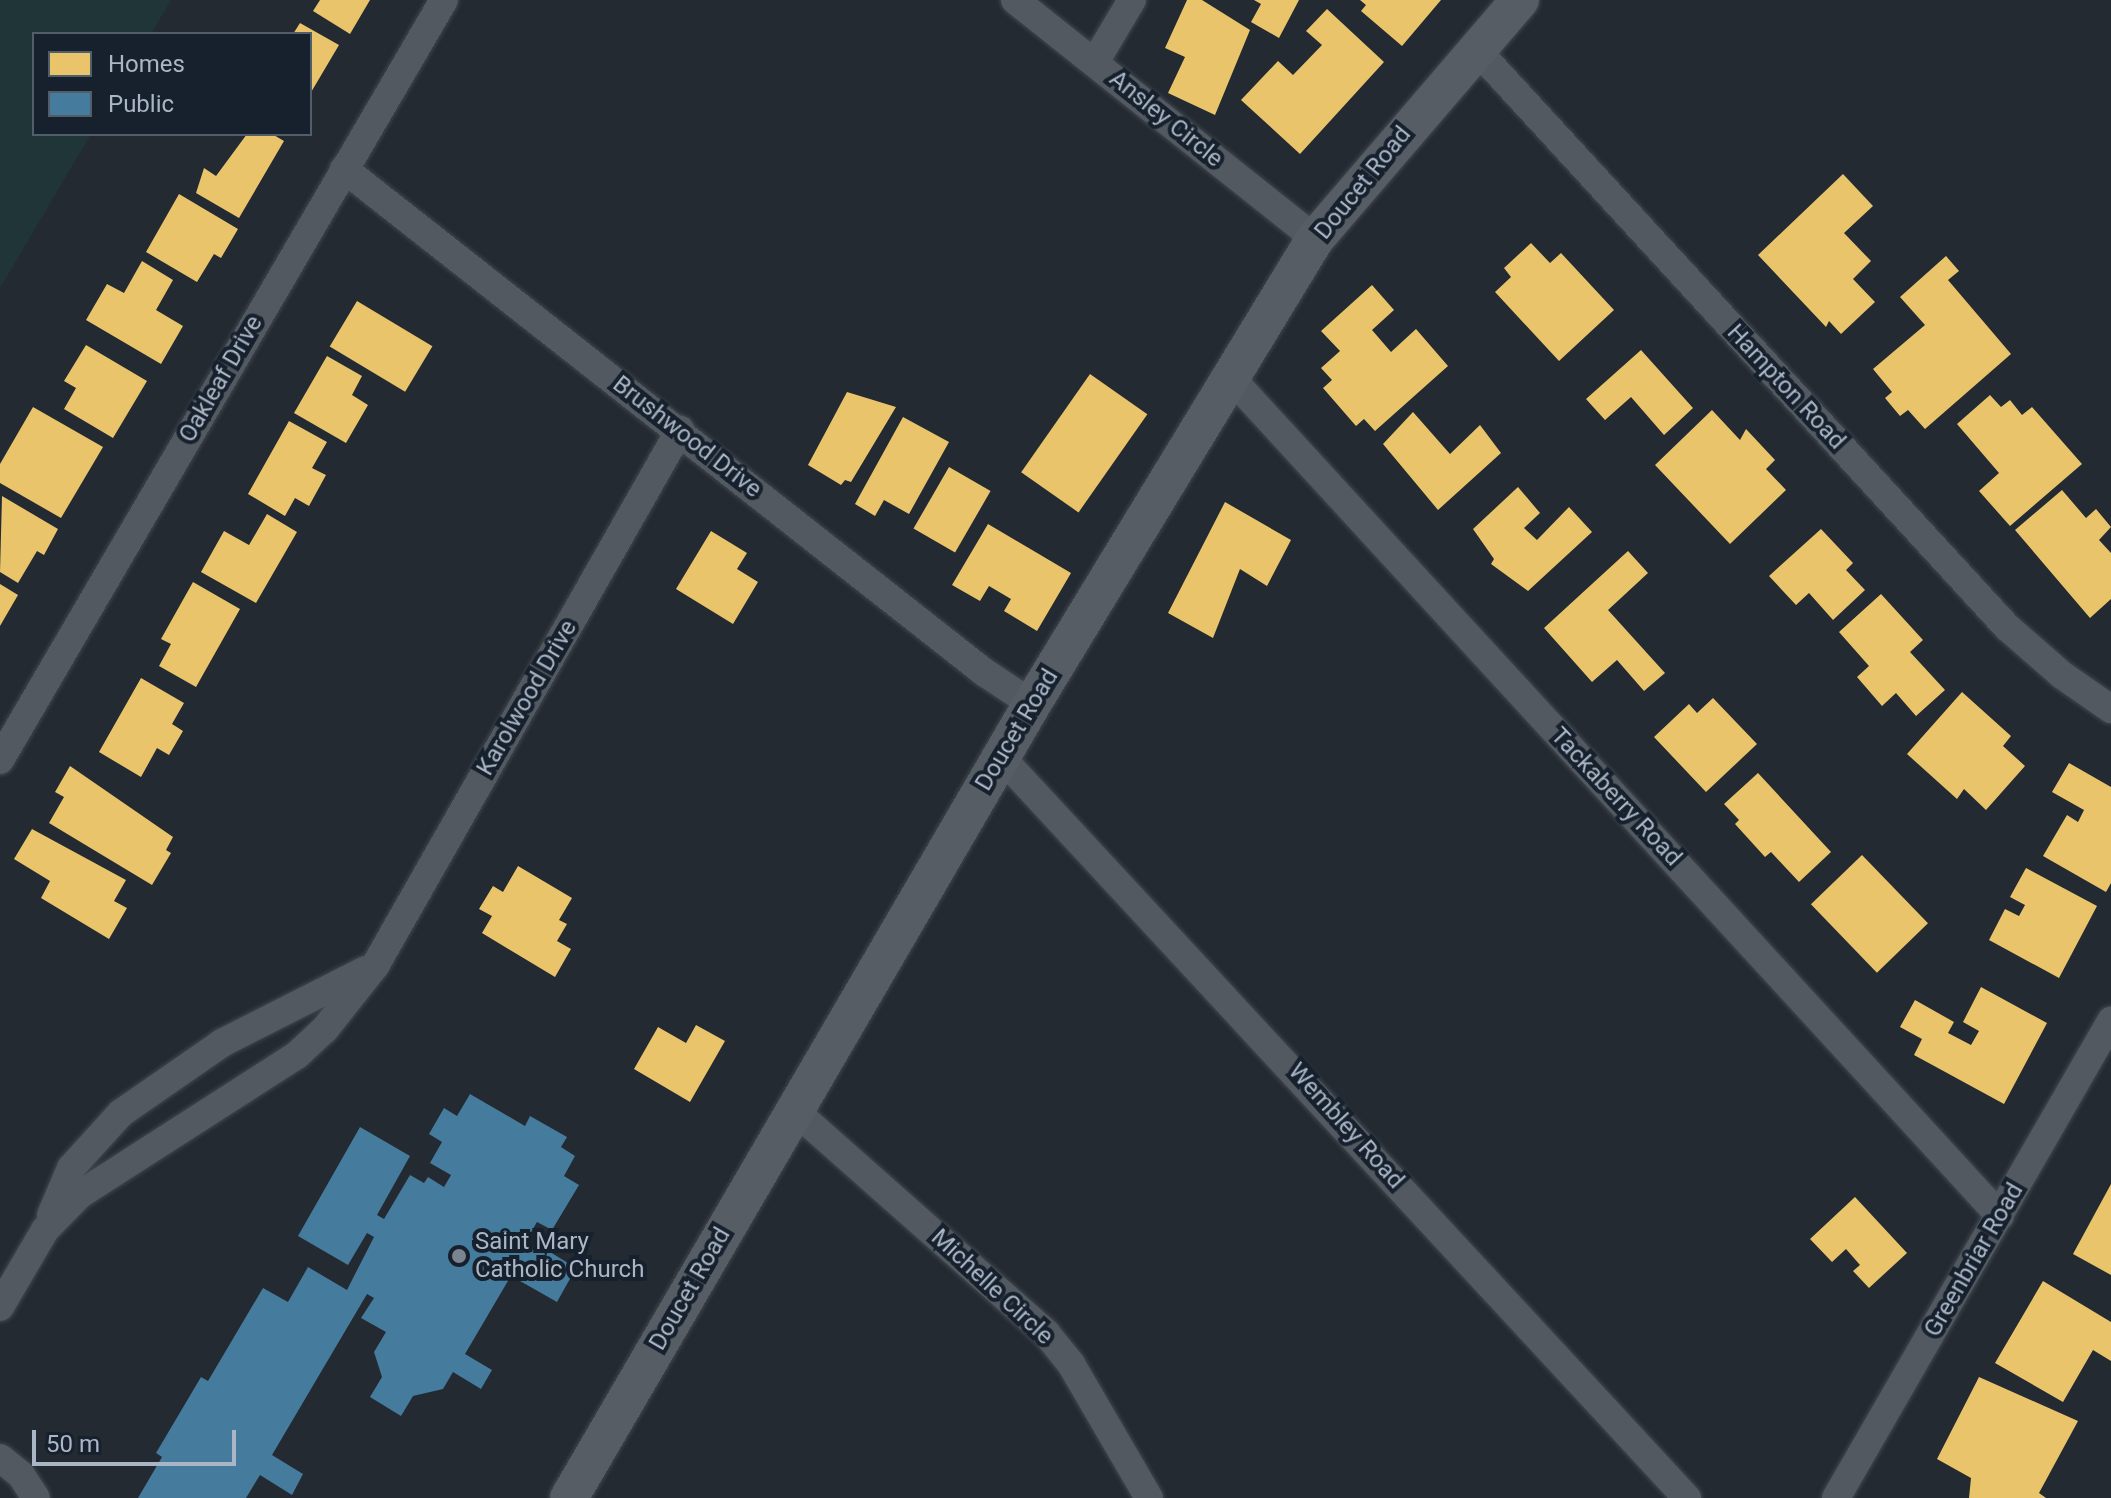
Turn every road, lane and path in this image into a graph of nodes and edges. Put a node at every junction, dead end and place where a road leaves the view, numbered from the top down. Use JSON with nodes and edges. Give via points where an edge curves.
{"nodes":[{"id":1,"x":444,"y":0,"type":"edge"},
{"id":2,"x":1015,"y":0,"type":"edge"},
{"id":3,"x":1132,"y":0,"type":"edge"},
{"id":4,"x":1520,"y":0,"type":"edge"},
{"id":5,"x":1476,"y":49,"type":"junction"},
{"id":6,"x":1095,"y":62,"type":"junction"},
{"id":7,"x":344,"y":169,"type":"junction"},
{"id":8,"x":1315,"y":239,"type":"junction"},
{"id":9,"x":1232,"y":379,"type":"junction"},
{"id":10,"x":680,"y":430,"type":"junction"},
{"id":11,"x":1032,"y":704,"type":"junction"},
{"id":12,"x":2111,"y":709,"type":"edge"},
{"id":13,"x":1001,"y":757,"type":"junction"},
{"id":14,"x":0,"y":760,"type":"edge"},
{"id":15,"x":375,"y":966,"type":"junction"},
{"id":16,"x":2111,"y":1021,"type":"edge"},
{"id":17,"x":794,"y":1110,"type":"junction"},
{"id":18,"x":2000,"y":1216,"type":"junction"},
{"id":19,"x":45,"y":1230,"type":"junction"},
{"id":20,"x":0,"y":1307,"type":"edge"},
{"id":21,"x":0,"y":1458,"type":"edge"},
{"id":22,"x":36,"y":1498,"type":"edge"},
{"id":23,"x":569,"y":1498,"type":"edge"},
{"id":24,"x":1149,"y":1498,"type":"edge"},
{"id":25,"x":1687,"y":1498,"type":"edge"},
{"id":26,"x":1836,"y":1498,"type":"edge"}],
"edges":[{"from":1,"to":7,"type":"street","name":"Oakleaf Drive"},
{"from":2,"to":6,"type":"street","name":"Ansley Circle"},
{"from":3,"to":6,"type":"street"},
{"from":4,"to":5,"type":"street","name":"Doucet Road"},
{"from":5,"to":8,"type":"street","name":"Doucet Road"},
{"from":5,"to":12,"type":"street","name":"Hampton Road","via":[[2007,627]]},
{"from":6,"to":8,"type":"street","name":"Ansley Circle"},
{"from":7,"to":10,"type":"street","name":"Brushwood Drive"},
{"from":7,"to":14,"type":"street","name":"Oakleaf Drive"},
{"from":8,"to":9,"type":"street","name":"Doucet Road"},
{"from":9,"to":11,"type":"street","name":"Doucet Road"},
{"from":9,"to":18,"type":"street","name":"Tackaberry Road"},
{"from":10,"to":11,"type":"street","name":"Brushwood Drive","via":[[984,672]]},
{"from":10,"to":15,"type":"street","name":"Karolwood Drive"},
{"from":11,"to":13,"type":"street","name":"Doucet Road"},
{"from":13,"to":17,"type":"street","name":"Doucet Road"},
{"from":13,"to":25,"type":"street","name":"Wembley Road"},
{"from":15,"to":19,"type":"street","name":"Karolwood Drive","via":[[297,1055],[97,1181]]},
{"from":15,"to":19,"type":"street","name":"Karolwood Drive","via":[[222,1043],[121,1113],[71,1168]]},
{"from":16,"to":18,"type":"street","name":"Greenbriar Road"},
{"from":17,"to":23,"type":"street","name":"Doucet Road"},
{"from":17,"to":24,"type":"street","name":"Michelle Circle","via":[[1046,1333],[1071,1364]]},
{"from":18,"to":26,"type":"street","name":"Greenbriar Road"},
{"from":19,"to":20,"type":"street","name":"Karolwood Drive"},
{"from":21,"to":22,"type":"street","via":[[21,1475]]}]}
